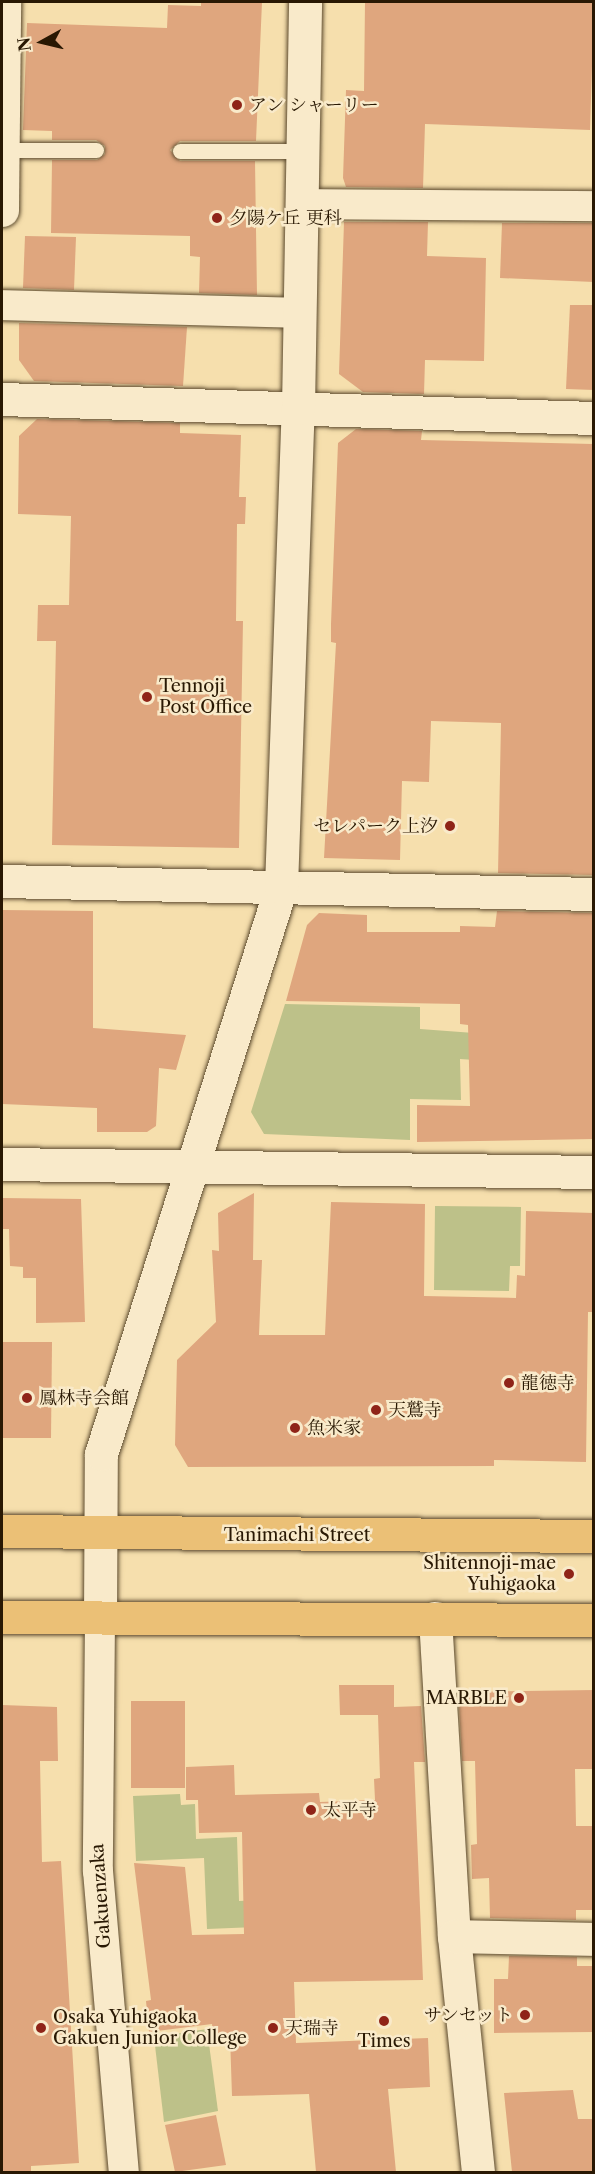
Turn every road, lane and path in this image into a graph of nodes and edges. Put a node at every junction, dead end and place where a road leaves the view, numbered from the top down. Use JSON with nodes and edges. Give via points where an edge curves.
{"nodes":[{"id":1,"x":4,"y":2,"type":"edge"},
{"id":2,"x":305,"y":2,"type":"edge"},
{"id":3,"x":3,"y":150,"type":"junction"},
{"id":4,"x":96,"y":150,"type":"dead end"},
{"id":5,"x":180,"y":151,"type":"dead end"},
{"id":6,"x":301,"y":151,"type":"junction"},
{"id":7,"x":300,"y":204,"type":"junction"},
{"id":8,"x":594,"y":206,"type":"edge"},
{"id":9,"x":2,"y":210,"type":"edge"},
{"id":10,"x":2,"y":305,"type":"edge"},
{"id":11,"x":299,"y":313,"type":"junction"},
{"id":12,"x":2,"y":399,"type":"edge"},
{"id":13,"x":298,"y":408,"type":"junction"},
{"id":14,"x":594,"y":418,"type":"edge"},
{"id":15,"x":2,"y":881,"type":"edge"},
{"id":16,"x":281,"y":887,"type":"junction"},
{"id":17,"x":594,"y":894,"type":"edge"},
{"id":18,"x":2,"y":1164,"type":"edge"},
{"id":19,"x":193,"y":1166,"type":"junction"},
{"id":20,"x":594,"y":1172,"type":"edge"},
{"id":21,"x":2,"y":1532,"type":"edge"},
{"id":22,"x":100,"y":1534,"type":"junction"},
{"id":23,"x":594,"y":1536,"type":"edge"},
{"id":24,"x":2,"y":1617,"type":"edge"},
{"id":25,"x":100,"y":1618,"type":"junction"},
{"id":26,"x":435,"y":1618,"type":"junction"},
{"id":27,"x":594,"y":1620,"type":"edge"},
{"id":28,"x":454,"y":1936,"type":"junction"},
{"id":29,"x":594,"y":1939,"type":"edge"},
{"id":30,"x":124,"y":2172,"type":"edge"},
{"id":31,"x":478,"y":2172,"type":"edge"}],
"edges":[{"from":1,"to":3,"type":"street"},
{"from":2,"to":6,"type":"street"},
{"from":3,"to":4,"type":"lane"},
{"from":3,"to":9,"type":"street"},
{"from":5,"to":6,"type":"lane"},
{"from":6,"to":7,"type":"street"},
{"from":7,"to":8,"type":"street"},
{"from":7,"to":11,"type":"street"},
{"from":10,"to":11,"type":"street"},
{"from":11,"to":13,"type":"street"},
{"from":12,"to":13,"type":"street"},
{"from":13,"to":14,"type":"street"},
{"from":13,"to":16,"type":"street"},
{"from":15,"to":16,"type":"street"},
{"from":16,"to":17,"type":"street"},
{"from":16,"to":19,"type":"street"},
{"from":18,"to":19,"type":"street"},
{"from":19,"to":20,"type":"street"},
{"from":19,"to":22,"type":"street","via":[[101,1454]]},
{"from":21,"to":22,"type":"main road","name":"Tanimachi Street"},
{"from":22,"to":23,"type":"main road","name":"Tanimachi Street"},
{"from":22,"to":25,"type":"street"},
{"from":24,"to":25,"type":"main road"},
{"from":25,"to":26,"type":"main road"},
{"from":25,"to":30,"type":"street","name":"Gakuenzaka","via":[[98,1871]]},
{"from":26,"to":27,"type":"main road"},
{"from":26,"to":28,"type":"street"},
{"from":28,"to":29,"type":"street"},
{"from":28,"to":31,"type":"street"}]}
